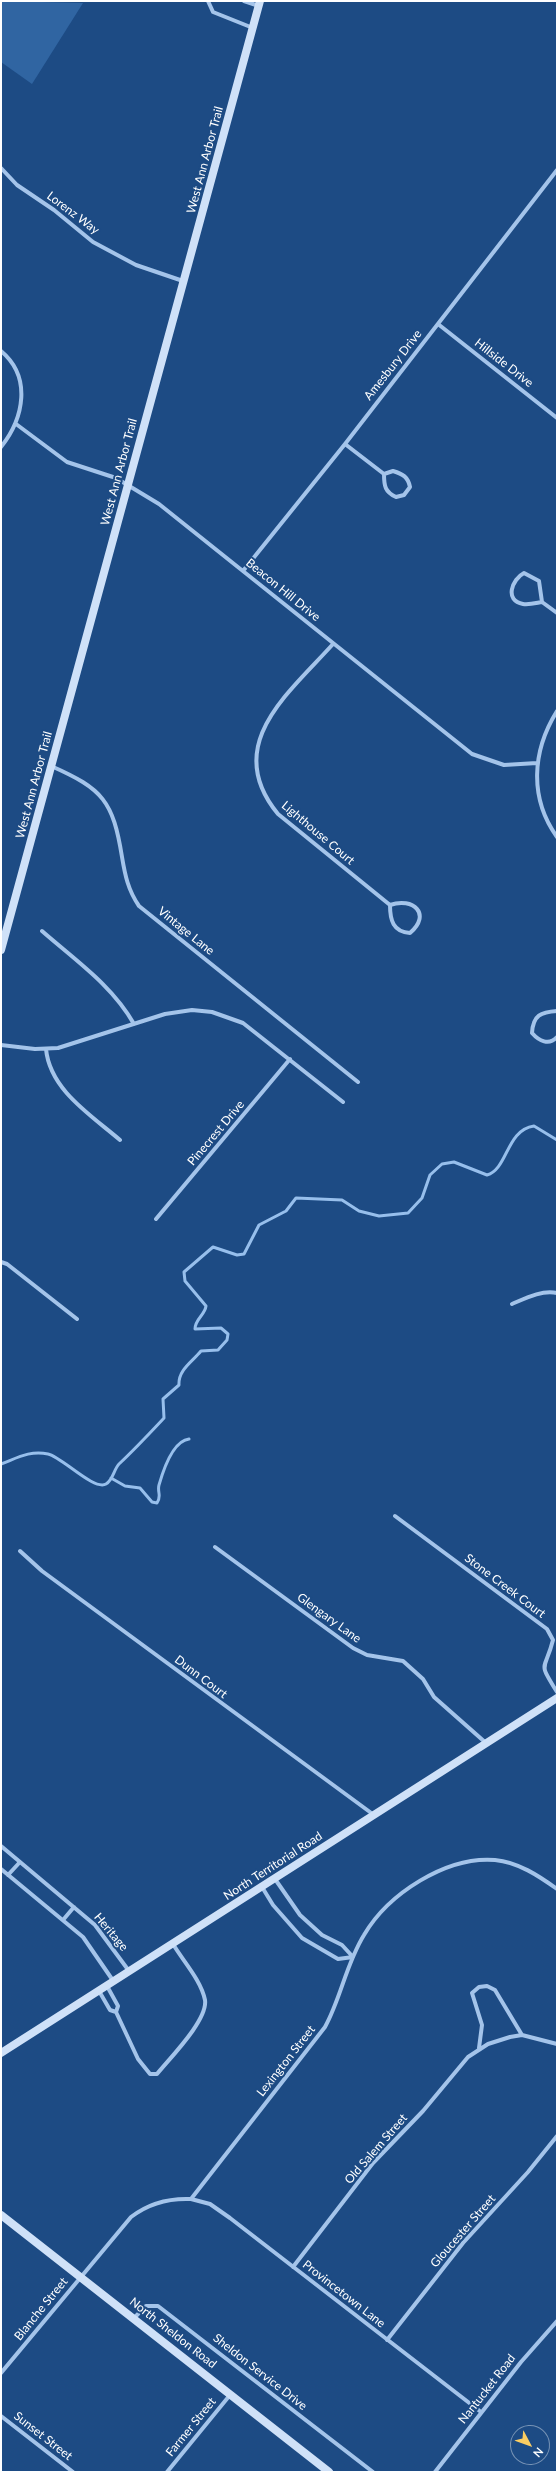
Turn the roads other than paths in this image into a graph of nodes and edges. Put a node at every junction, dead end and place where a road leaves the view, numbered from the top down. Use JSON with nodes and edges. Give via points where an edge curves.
{"nodes":[{"id":1,"x":208,"y":1,"type":"edge"},
{"id":2,"x":244,"y":1,"type":"edge"},
{"id":3,"x":260,"y":4,"type":"edge"},
{"id":4,"x":253,"y":28,"type":"junction"},
{"id":5,"x":1,"y":168,"type":"edge"},
{"id":6,"x":557,"y":170,"type":"edge"},
{"id":7,"x":184,"y":281,"type":"junction"},
{"id":8,"x":438,"y":324,"type":"junction"},
{"id":9,"x":1,"y":351,"type":"edge"},
{"id":10,"x":557,"y":418,"type":"edge"},
{"id":11,"x":16,"y":424,"type":"junction"},
{"id":12,"x":345,"y":444,"type":"junction"},
{"id":13,"x":1,"y":447,"type":"edge"},
{"id":14,"x":384,"y":474,"type":"junction"},
{"id":15,"x":128,"y":487,"type":"junction"},
{"id":16,"x":243,"y":571,"type":"junction"},
{"id":17,"x":542,"y":602,"type":"junction"},
{"id":18,"x":557,"y":613,"type":"edge"},
{"id":19,"x":333,"y":644,"type":"junction"},
{"id":20,"x":557,"y":711,"type":"edge"},
{"id":21,"x":537,"y":763,"type":"junction"},
{"id":22,"x":51,"y":766,"type":"junction"},
{"id":23,"x":557,"y":837,"type":"edge"},
{"id":24,"x":390,"y":905,"type":"junction"},
{"id":25,"x":42,"y":931,"type":"dead end"},
{"id":26,"x":1,"y":950,"type":"edge"},
{"id":27,"x":557,"y":1011,"type":"edge"},
{"id":28,"x":134,"y":1024,"type":"junction"},
{"id":29,"x":557,"y":1037,"type":"edge"},
{"id":30,"x":1,"y":1045,"type":"edge"},
{"id":31,"x":46,"y":1049,"type":"junction"},
{"id":32,"x":290,"y":1059,"type":"junction"},
{"id":33,"x":358,"y":1082,"type":"dead end"},
{"id":34,"x":343,"y":1102,"type":"dead end"},
{"id":35,"x":120,"y":1140,"type":"dead end"},
{"id":36,"x":156,"y":1219,"type":"dead end"},
{"id":37,"x":1,"y":1262,"type":"edge"},
{"id":38,"x":557,"y":1293,"type":"edge"},
{"id":39,"x":512,"y":1304,"type":"dead end"},
{"id":40,"x":77,"y":1319,"type":"dead end"},
{"id":41,"x":395,"y":1516,"type":"dead end"},
{"id":42,"x":215,"y":1547,"type":"dead end"},
{"id":43,"x":20,"y":1551,"type":"dead end"},
{"id":44,"x":557,"y":1692,"type":"edge"},
{"id":45,"x":557,"y":1698,"type":"edge"},
{"id":46,"x":486,"y":1743,"type":"junction"},
{"id":47,"x":374,"y":1815,"type":"junction"},
{"id":48,"x":1,"y":1846,"type":"edge"},
{"id":49,"x":20,"y":1862,"type":"junction"},
{"id":50,"x":1,"y":1869,"type":"edge"},
{"id":51,"x":8,"y":1875,"type":"junction"},
{"id":52,"x":275,"y":1879,"type":"junction"},
{"id":53,"x":262,"y":1887,"type":"junction"},
{"id":54,"x":557,"y":1890,"type":"edge"},
{"id":55,"x":74,"y":1907,"type":"junction"},
{"id":56,"x":63,"y":1920,"type":"junction"},
{"id":57,"x":173,"y":1944,"type":"junction"},
{"id":58,"x":353,"y":1956,"type":"junction"},
{"id":59,"x":130,"y":1972,"type":"junction"},
{"id":60,"x":110,"y":1984,"type":"junction"},
{"id":61,"x":99,"y":1991,"type":"junction"},
{"id":62,"x":116,"y":2012,"type":"junction"},
{"id":63,"x":522,"y":2035,"type":"junction"},
{"id":64,"x":557,"y":2044,"type":"edge"},
{"id":65,"x":479,"y":2048,"type":"junction"},
{"id":66,"x":1,"y":2053,"type":"edge"},
{"id":67,"x":557,"y":2136,"type":"edge"},
{"id":68,"x":191,"y":2199,"type":"junction"},
{"id":69,"x":1,"y":2214,"type":"edge"},
{"id":70,"x":293,"y":2267,"type":"junction"},
{"id":71,"x":81,"y":2277,"type":"junction"},
{"id":72,"x":134,"y":2318,"type":"junction"},
{"id":73,"x":557,"y":2321,"type":"edge"},
{"id":74,"x":387,"y":2340,"type":"junction"},
{"id":75,"x":1,"y":2373,"type":"edge"},
{"id":76,"x":231,"y":2394,"type":"junction"},
{"id":77,"x":481,"y":2412,"type":"junction"},
{"id":78,"x":1,"y":2416,"type":"edge"},
{"id":79,"x":73,"y":2472,"type":"edge"},
{"id":80,"x":168,"y":2472,"type":"edge"},
{"id":81,"x":329,"y":2472,"type":"edge"},
{"id":82,"x":373,"y":2472,"type":"edge"},
{"id":83,"x":435,"y":2472,"type":"edge"}],
"edges":[{"from":1,"to":4,"type":"street","via":[[213,12]]},
{"from":2,"to":3,"type":"street"},
{"from":3,"to":4,"type":"main road","name":"West Ann Arbor Trail"},
{"from":4,"to":7,"type":"main road","name":"West Ann Arbor Trail"},
{"from":5,"to":7,"type":"street","name":"Lorenz Way","via":[[17,185],[54,210],[93,242],[136,265]]},
{"from":6,"to":8,"type":"street","name":"Amesbury Drive"},
{"from":7,"to":15,"type":"main road","name":"West Ann Arbor Trail"},
{"from":8,"to":10,"type":"street","name":"Hillside Drive"},
{"from":8,"to":12,"type":"street","name":"Amesbury Drive"},
{"from":9,"to":11,"type":"street","via":[[15,368],[21,386],[22,404]]},
{"from":11,"to":13,"type":"street"},
{"from":11,"to":15,"type":"street","name":"Beacon Hill Drive","via":[[67,462],[116,478]]},
{"from":12,"to":14,"type":"street"},
{"from":12,"to":16,"type":"street","name":"Amesbury Drive"},
{"from":14,"to":14,"type":"street","via":[[384,485],[389,494],[396,497],[404,495],[410,487],[408,479],[402,473],[394,471]]},
{"from":15,"to":16,"type":"street","name":"Beacon Hill Drive","via":[[159,504]]},
{"from":15,"to":22,"type":"main road","name":"West Ann Arbor Trail"},
{"from":16,"to":19,"type":"street","name":"Beacon Hill Drive"},
{"from":17,"to":17,"type":"street","via":[[538,581],[524,573],[517,577],[512,592],[515,600],[522,604]]},
{"from":17,"to":18,"type":"street"},
{"from":19,"to":21,"type":"street","name":"Beacon Hill Drive","via":[[472,754],[504,765]]},
{"from":19,"to":24,"type":"street","name":"Lighthouse Court","via":[[279,702],[268,718],[258,745],[257,773],[265,795],[278,814]]},
{"from":20,"to":21,"type":"street","via":[[543,737]]},
{"from":21,"to":23,"type":"street","via":[[540,801],[547,821]]},
{"from":22,"to":26,"type":"main road","name":"West Ann Arbor Trail"},
{"from":22,"to":33,"type":"street","name":"Vintage Lane","via":[[83,781],[106,802],[117,828],[130,891],[140,906]]},
{"from":24,"to":24,"type":"street","via":[[390,918],[401,932],[410,933],[418,926],[420,917],[416,907],[399,902]]},
{"from":25,"to":28,"type":"street","via":[[111,990]]},
{"from":27,"to":29,"type":"street","via":[[542,1012],[536,1016],[532,1024],[532,1033],[538,1040],[546,1042]]},
{"from":28,"to":31,"type":"street","via":[[58,1048]]},
{"from":28,"to":32,"type":"street","via":[[177,1012],[212,1012],[243,1023]]},
{"from":30,"to":31,"type":"street"},
{"from":31,"to":35,"type":"street","via":[[49,1067],[61,1086]]},
{"from":32,"to":34,"type":"street"},
{"from":32,"to":36,"type":"street","name":"Pinecrest Drive"},
{"from":37,"to":40,"type":"street"},
{"from":38,"to":39,"type":"street","via":[[528,1296]]},
{"from":41,"to":44,"type":"street","name":"Stone Creek Court","via":[[547,1629],[553,1640],[543,1670]]},
{"from":42,"to":46,"type":"street","name":"Glengary Lane","via":[[353,1648],[367,1655],[403,1661],[423,1679],[434,1697]]},
{"from":43,"to":47,"type":"street","name":"Dunn Court","via":[[61,1585]]},
{"from":45,"to":46,"type":"main road","name":"North Territorial Road"},
{"from":46,"to":47,"type":"main road","name":"North Territorial Road"},
{"from":47,"to":52,"type":"main road","name":"North Territorial Road"},
{"from":48,"to":49,"type":"street","name":"Heritage"},
{"from":49,"to":51,"type":"street"},
{"from":49,"to":55,"type":"street","name":"Heritage"},
{"from":50,"to":51,"type":"street","name":"Heritage"},
{"from":51,"to":56,"type":"street","name":"Heritage"},
{"from":52,"to":53,"type":"main road","name":"North Territorial Road"},
{"from":52,"to":58,"type":"street","via":[[300,1915],[322,1935],[342,1945]]},
{"from":53,"to":57,"type":"main road","name":"North Territorial Road"},
{"from":53,"to":58,"type":"street","via":[[273,1905],[302,1938],[338,1959]]},
{"from":54,"to":58,"type":"street","name":"Lexington Street","via":[[532,1871],[495,1860],[460,1863],[424,1877],[382,1910],[364,1934]]},
{"from":55,"to":56,"type":"street"},
{"from":55,"to":59,"type":"street","name":"Heritage","via":[[95,1925]]},
{"from":56,"to":60,"type":"street","name":"Heritage","via":[[83,1937]]},
{"from":57,"to":59,"type":"main road","name":"North Territorial Road"},
{"from":57,"to":62,"type":"street","via":[[200,1986],[205,2000],[205,2011],[190,2034],[157,2074],[150,2074],[138,2059]]},
{"from":58,"to":68,"type":"street","name":"Lexington Street","via":[[336,2005],[325,2027]]},
{"from":59,"to":60,"type":"main road","name":"North Territorial Road"},
{"from":60,"to":61,"type":"main road","name":"North Territorial Road"},
{"from":60,"to":62,"type":"street","name":"Heritage","via":[[118,2006]]},
{"from":61,"to":62,"type":"street","via":[[110,2010]]},
{"from":61,"to":66,"type":"main road","name":"North Territorial Road"},
{"from":63,"to":64,"type":"street","name":"Old Salem Street"},
{"from":63,"to":65,"type":"street","name":"Old Salem Street","via":[[499,2039]]},
{"from":63,"to":65,"type":"street","via":[[495,1990],[487,1986],[479,1987],[472,1993],[481,2018]]},
{"from":65,"to":70,"type":"street","name":"Old Salem Street","via":[[373,2163]]},
{"from":67,"to":74,"type":"street","name":"Gloucester Street","via":[[463,2243]]},
{"from":68,"to":70,"type":"street","name":"Provincetown Lane","via":[[210,2204]]},
{"from":68,"to":71,"type":"street","via":[[164,2200],[138,2212]]},
{"from":69,"to":71,"type":"main road","name":"North Sheldon Road"},
{"from":70,"to":74,"type":"street","name":"Provincetown Lane"},
{"from":71,"to":72,"type":"main road","name":"North Sheldon Road"},
{"from":71,"to":75,"type":"street","name":"Blanche Street"},
{"from":72,"to":76,"type":"main road","name":"North Sheldon Road"},
{"from":72,"to":82,"type":"street","name":"Sheldon Service Drive","via":[[146,2306],[158,2306]]},
{"from":73,"to":77,"type":"street","name":"Nantucket Road"},
{"from":74,"to":77,"type":"street","name":"Provincetown Lane"},
{"from":76,"to":80,"type":"street","name":"Farmer Street"},
{"from":76,"to":81,"type":"main road","name":"North Sheldon Road"},
{"from":77,"to":83,"type":"street","name":"Nantucket Road"},
{"from":78,"to":79,"type":"street","name":"Sunset Street"}]}
